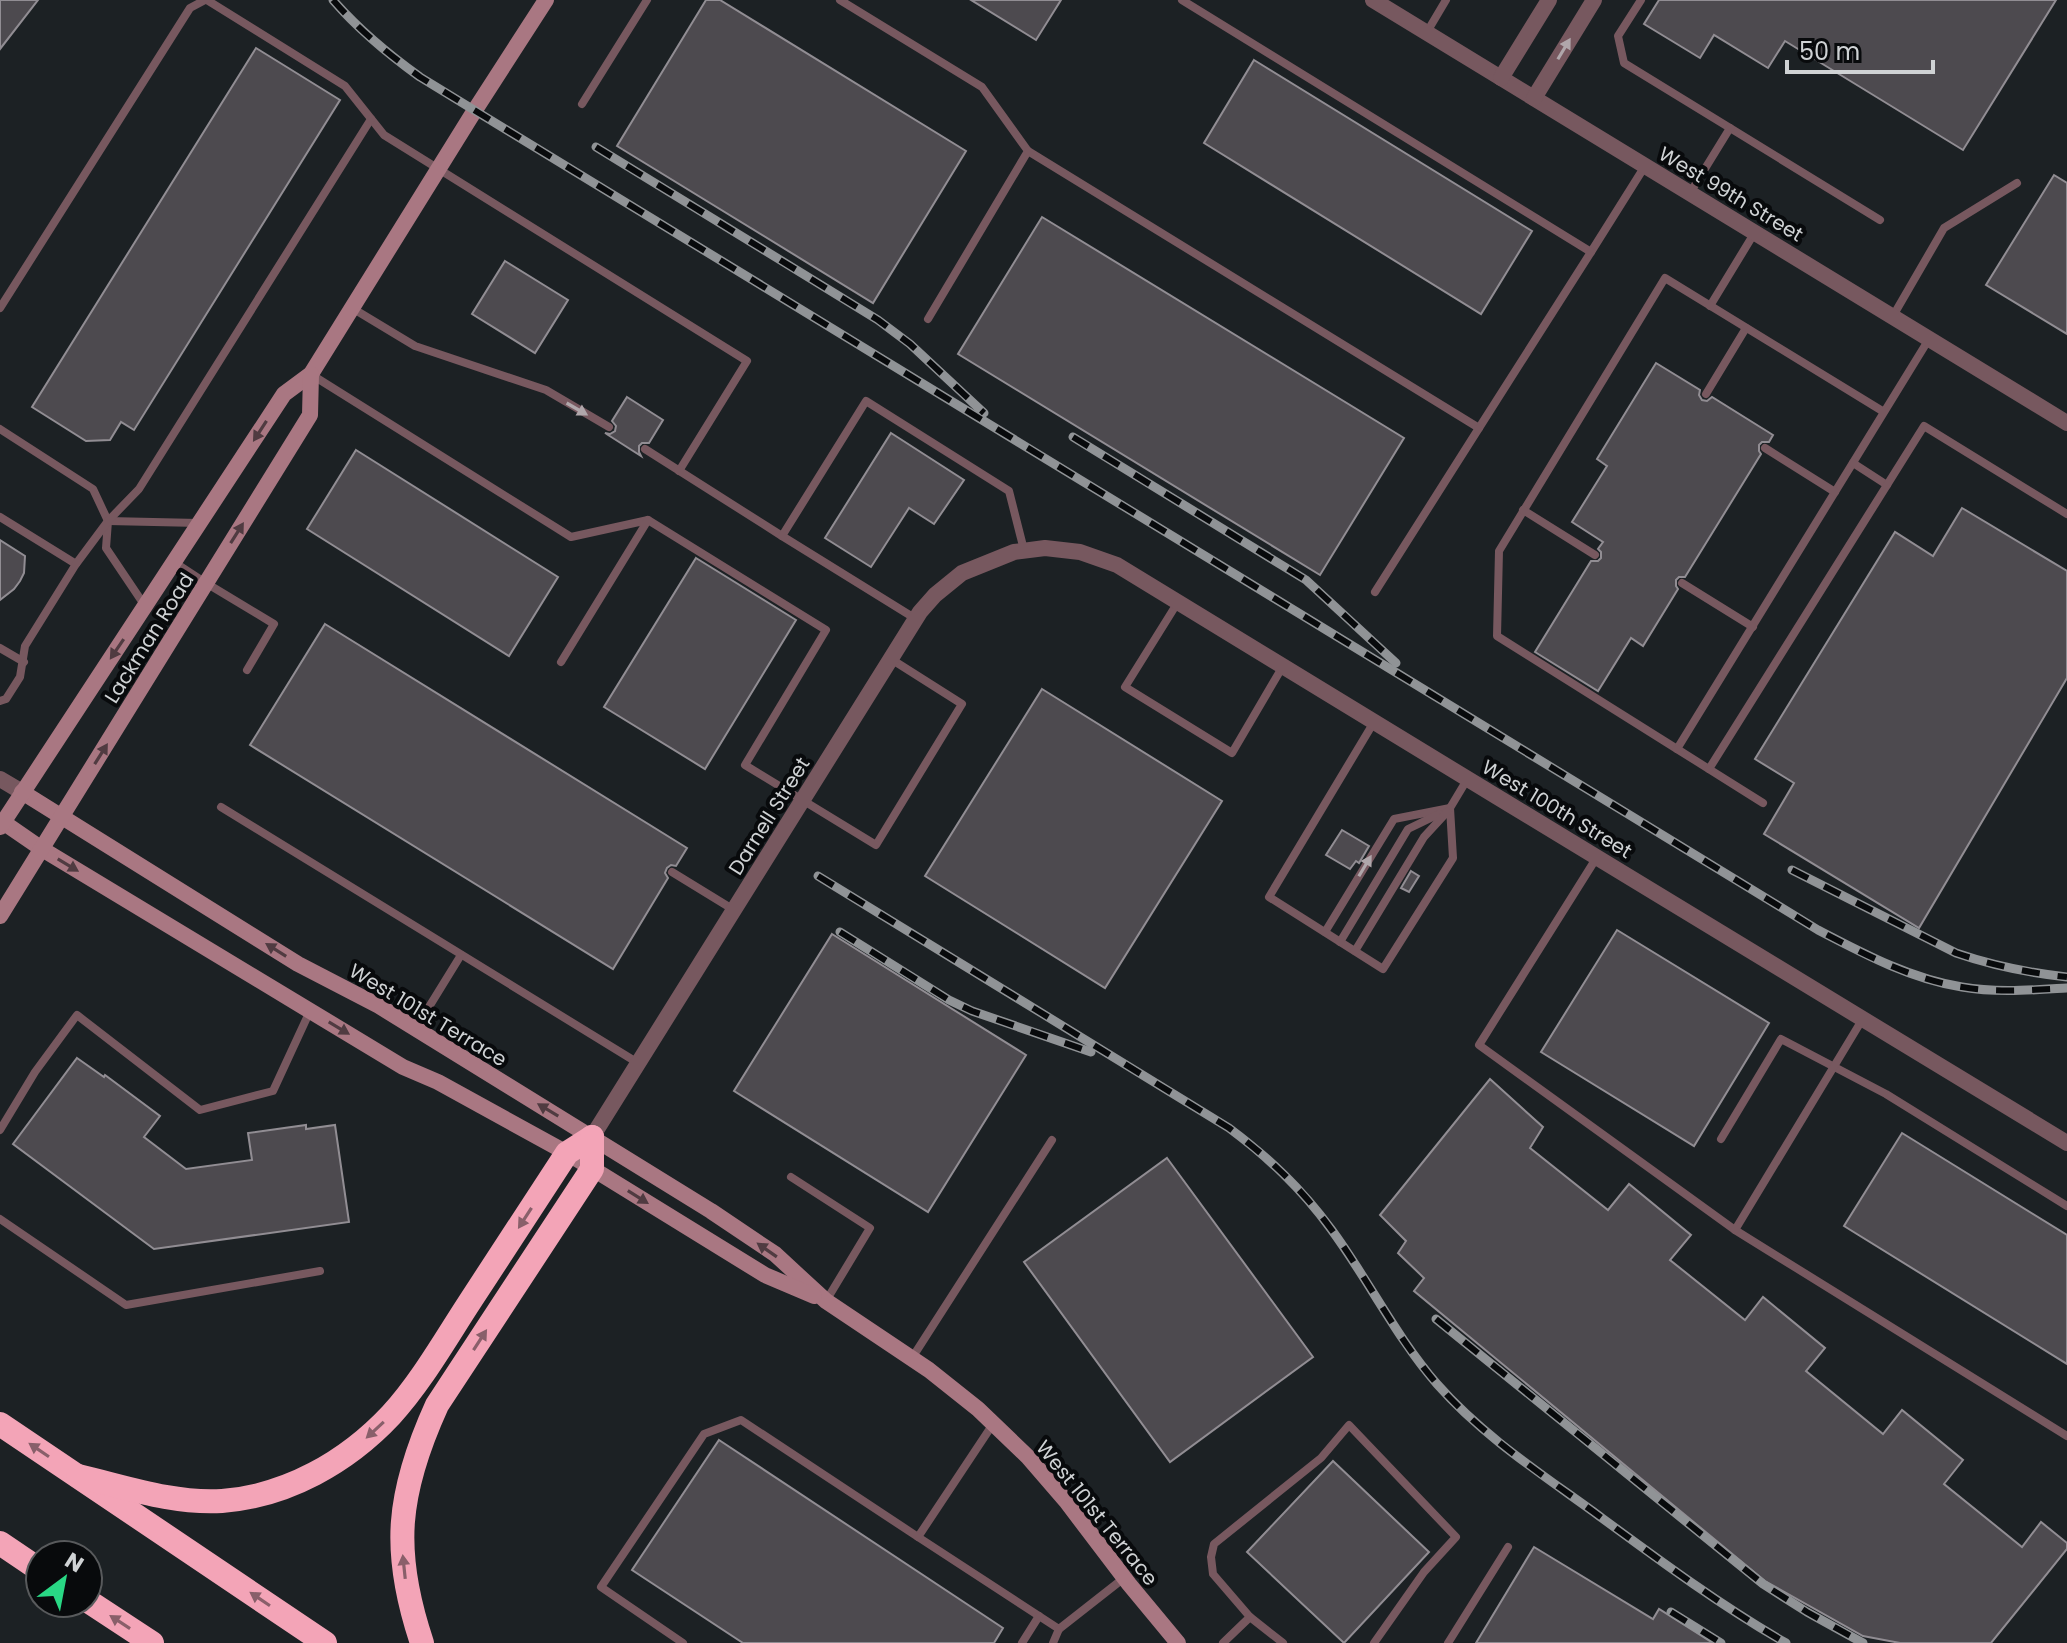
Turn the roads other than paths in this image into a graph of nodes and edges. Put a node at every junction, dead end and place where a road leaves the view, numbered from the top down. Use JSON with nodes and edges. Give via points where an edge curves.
{"nodes":[{"id":1,"x":206,"y":0,"type":"edge"},
{"id":2,"x":546,"y":0,"type":"edge"},
{"id":3,"x":647,"y":0,"type":"edge"},
{"id":4,"x":840,"y":0,"type":"edge"},
{"id":5,"x":1182,"y":0,"type":"edge"},
{"id":6,"x":1373,"y":0,"type":"edge"},
{"id":7,"x":1446,"y":0,"type":"edge"},
{"id":8,"x":1549,"y":0,"type":"edge"},
{"id":9,"x":1594,"y":0,"type":"edge"},
{"id":10,"x":1641,"y":0,"type":"edge"},
{"id":11,"x":1427,"y":32,"type":"junction"},
{"id":12,"x":1501,"y":78,"type":"junction"},
{"id":13,"x":1534,"y":98,"type":"junction"},
{"id":14,"x":582,"y":104,"type":"dead end"},
{"id":15,"x":371,"y":119,"type":"junction"},
{"id":16,"x":1730,"y":128,"type":"junction"},
{"id":17,"x":1028,"y":151,"type":"junction"},
{"id":18,"x":1645,"y":166,"type":"junction"},
{"id":19,"x":438,"y":169,"type":"junction"},
{"id":20,"x":2017,"y":183,"type":"dead end"},
{"id":21,"x":1690,"y":193,"type":"junction"},
{"id":22,"x":1880,"y":220,"type":"dead end"},
{"id":23,"x":1755,"y":232,"type":"junction"},
{"id":24,"x":1591,"y":252,"type":"junction"},
{"id":25,"x":1710,"y":306,"type":"junction"},
{"id":26,"x":0,"y":308,"type":"edge"},
{"id":27,"x":352,"y":308,"type":"junction"},
{"id":28,"x":1892,"y":317,"type":"junction"},
{"id":29,"x":928,"y":319,"type":"dead end"},
{"id":30,"x":1746,"y":328,"type":"junction"},
{"id":31,"x":1929,"y":339,"type":"junction"},
{"id":32,"x":311,"y":374,"type":"junction"},
{"id":33,"x":1706,"y":394,"type":"dead end"},
{"id":34,"x":1884,"y":412,"type":"junction"},
{"id":35,"x":2067,"y":423,"type":"edge"},
{"id":36,"x":609,"y":427,"type":"dead end"},
{"id":37,"x":1479,"y":428,"type":"junction"},
{"id":38,"x":0,"y":429,"type":"edge"},
{"id":39,"x":1765,"y":448,"type":"dead end"},
{"id":40,"x":645,"y":449,"type":"dead end"},
{"id":41,"x":1853,"y":463,"type":"junction"},
{"id":42,"x":679,"y":471,"type":"junction"},
{"id":43,"x":1887,"y":485,"type":"junction"},
{"id":44,"x":1835,"y":492,"type":"junction"},
{"id":45,"x":1523,"y":510,"type":"junction"},
{"id":46,"x":2067,"y":514,"type":"edge"},
{"id":47,"x":0,"y":517,"type":"edge"},
{"id":48,"x":648,"y":520,"type":"junction"},
{"id":49,"x":108,"y":521,"type":"junction"},
{"id":50,"x":200,"y":523,"type":"junction"},
{"id":51,"x":782,"y":536,"type":"junction"},
{"id":52,"x":1019,"y":552,"type":"junction"},
{"id":53,"x":1595,"y":555,"type":"dead end"},
{"id":54,"x":174,"y":562,"type":"junction"},
{"id":55,"x":76,"y":564,"type":"junction"},
{"id":56,"x":206,"y":583,"type":"junction"},
{"id":57,"x":1682,"y":583,"type":"dead end"},
{"id":58,"x":1375,"y":592,"type":"dead end"},
{"id":59,"x":1178,"y":602,"type":"junction"},
{"id":60,"x":145,"y":606,"type":"junction"},
{"id":61,"x":916,"y":619,"type":"junction"},
{"id":62,"x":1753,"y":627,"type":"junction"},
{"id":63,"x":0,"y":648,"type":"edge"},
{"id":64,"x":891,"y":659,"type":"junction"},
{"id":65,"x":24,"y":662,"type":"junction"},
{"id":66,"x":561,"y":662,"type":"dead end"},
{"id":67,"x":1283,"y":666,"type":"junction"},
{"id":68,"x":247,"y":670,"type":"dead end"},
{"id":69,"x":0,"y":701,"type":"edge"},
{"id":70,"x":1374,"y":722,"type":"junction"},
{"id":71,"x":1677,"y":749,"type":"junction"},
{"id":72,"x":1709,"y":769,"type":"junction"},
{"id":73,"x":1468,"y":778,"type":"junction"},
{"id":74,"x":0,"y":779,"type":"edge"},
{"id":75,"x":22,"y":792,"type":"junction"},
{"id":76,"x":802,"y":801,"type":"junction"},
{"id":77,"x":1763,"y":803,"type":"dead end"},
{"id":78,"x":221,"y":807,"type":"dead end"},
{"id":79,"x":1450,"y":808,"type":"junction"},
{"id":80,"x":61,"y":818,"type":"junction"},
{"id":81,"x":1,"y":823,"type":"edge"},
{"id":82,"x":42,"y":849,"type":"junction"},
{"id":83,"x":1597,"y":857,"type":"junction"},
{"id":84,"x":672,"y":872,"type":"dead end"},
{"id":85,"x":734,"y":910,"type":"junction"},
{"id":86,"x":0,"y":916,"type":"edge"},
{"id":87,"x":1325,"y":932,"type":"junction"},
{"id":88,"x":1340,"y":942,"type":"junction"},
{"id":89,"x":1355,"y":951,"type":"junction"},
{"id":90,"x":461,"y":955,"type":"junction"},
{"id":91,"x":310,"y":1011,"type":"junction"},
{"id":92,"x":1862,"y":1020,"type":"junction"},
{"id":93,"x":416,"y":1028,"type":"junction"},
{"id":94,"x":638,"y":1063,"type":"junction"},
{"id":95,"x":1833,"y":1067,"type":"junction"},
{"id":96,"x":0,"y":1130,"type":"edge"},
{"id":97,"x":592,"y":1137,"type":"junction"},
{"id":98,"x":1721,"y":1139,"type":"dead end"},
{"id":99,"x":1052,"y":1140,"type":"dead end"},
{"id":100,"x":2067,"y":1143,"type":"edge"},
{"id":101,"x":567,"y":1153,"type":"junction"},
{"id":102,"x":592,"y":1169,"type":"junction"},
{"id":103,"x":791,"y":1177,"type":"dead end"},
{"id":104,"x":2067,"y":1206,"type":"edge"},
{"id":105,"x":0,"y":1219,"type":"edge"},
{"id":106,"x":1735,"y":1230,"type":"junction"},
{"id":107,"x":320,"y":1271,"type":"dead end"},
{"id":108,"x":826,"y":1301,"type":"junction"},
{"id":109,"x":912,"y":1358,"type":"junction"},
{"id":110,"x":0,"y":1424,"type":"edge"},
{"id":111,"x":993,"y":1424,"type":"junction"},
{"id":112,"x":2067,"y":1436,"type":"edge"},
{"id":113,"x":78,"y":1476,"type":"junction"},
{"id":114,"x":918,"y":1537,"type":"junction"},
{"id":115,"x":0,"y":1543,"type":"edge"},
{"id":116,"x":1508,"y":1547,"type":"dead end"},
{"id":117,"x":24,"y":1559,"type":"edge"},
{"id":118,"x":1124,"y":1578,"type":"junction"},
{"id":119,"x":104,"y":1612,"type":"edge"},
{"id":120,"x":1039,"y":1616,"type":"junction"},
{"id":121,"x":1250,"y":1617,"type":"junction"},
{"id":122,"x":1059,"y":1629,"type":"junction"},
{"id":123,"x":152,"y":1643,"type":"edge"},
{"id":124,"x":325,"y":1643,"type":"edge"},
{"id":125,"x":422,"y":1643,"type":"edge"},
{"id":126,"x":683,"y":1643,"type":"edge"},
{"id":127,"x":1022,"y":1643,"type":"edge"},
{"id":128,"x":1053,"y":1643,"type":"edge"},
{"id":129,"x":1178,"y":1643,"type":"edge"},
{"id":130,"x":1223,"y":1643,"type":"edge"},
{"id":131,"x":1283,"y":1643,"type":"edge"},
{"id":132,"x":1374,"y":1643,"type":"edge"},
{"id":133,"x":1448,"y":1643,"type":"edge"}],
"edges":[{"from":1,"to":15,"type":"lane","via":[[345,86]]},
{"from":1,"to":26,"type":"lane","via":[[190,8]]},
{"from":2,"to":19,"type":"main road","name":"Lackman Road"},
{"from":3,"to":14,"type":"lane"},
{"from":4,"to":17,"type":"lane","via":[[982,87]]},
{"from":5,"to":24,"type":"lane"},
{"from":6,"to":11,"type":"street","name":"West 99th Street"},
{"from":7,"to":11,"type":"lane"},
{"from":8,"to":12,"type":"street"},
{"from":13,"to":9,"type":"street","one_way":true},
{"from":10,"to":16,"type":"lane","via":[[1618,36],[1624,63]]},
{"from":11,"to":12,"type":"street","name":"West 99th Street"},
{"from":12,"to":13,"type":"street","name":"West 99th Street"},
{"from":13,"to":18,"type":"street","name":"West 99th Street"},
{"from":15,"to":19,"type":"lane","via":[[384,135]]},
{"from":15,"to":49,"type":"lane","via":[[139,489]]},
{"from":16,"to":21,"type":"lane"},
{"from":16,"to":22,"type":"lane"},
{"from":17,"to":29,"type":"lane"},
{"from":17,"to":37,"type":"lane"},
{"from":18,"to":21,"type":"street","name":"West 99th Street"},
{"from":18,"to":24,"type":"lane"},
{"from":19,"to":27,"type":"main road","name":"Lackman Road"},
{"from":19,"to":42,"type":"lane","via":[[747,361]]},
{"from":20,"to":28,"type":"lane","via":[[1944,228]]},
{"from":21,"to":23,"type":"street","name":"West 99th Street"},
{"from":23,"to":25,"type":"lane"},
{"from":23,"to":28,"type":"street","name":"West 99th Street"},
{"from":24,"to":37,"type":"lane"},
{"from":25,"to":30,"type":"lane"},
{"from":25,"to":45,"type":"lane","via":[[1665,278]]},
{"from":27,"to":32,"type":"main road","name":"Lackman Road"},
{"from":27,"to":36,"type":"lane","one_way":true,"via":[[415,346],[546,390]]},
{"from":28,"to":31,"type":"street","name":"West 99th Street"},
{"from":30,"to":33,"type":"lane"},
{"from":30,"to":34,"type":"lane"},
{"from":31,"to":34,"type":"lane"},
{"from":31,"to":35,"type":"street","name":"West 99th Street"},
{"from":32,"to":48,"type":"lane","via":[[571,537]]},
{"from":32,"to":50,"type":"main road","name":"Lackman Road","one_way":true,"via":[[284,394]]},
{"from":56,"to":32,"type":"main road","name":"Lackman Road","one_way":true,"via":[[310,415]]},
{"from":34,"to":41,"type":"lane"},
{"from":37,"to":58,"type":"lane"},
{"from":38,"to":49,"type":"lane","via":[[93,489]]},
{"from":39,"to":44,"type":"lane"},
{"from":40,"to":42,"type":"lane"},
{"from":41,"to":43,"type":"lane"},
{"from":41,"to":44,"type":"lane"},
{"from":42,"to":51,"type":"lane"},
{"from":43,"to":46,"type":"lane","via":[[1924,426]]},
{"from":43,"to":72,"type":"lane"},
{"from":44,"to":62,"type":"lane"},
{"from":45,"to":53,"type":"lane"},
{"from":45,"to":71,"type":"lane","via":[[1499,551],[1497,636]]},
{"from":47,"to":55,"type":"lane"},
{"from":48,"to":66,"type":"lane"},
{"from":48,"to":76,"type":"lane","via":[[826,630],[745,765]]},
{"from":49,"to":50,"type":"lane"},
{"from":49,"to":55,"type":"lane"},
{"from":49,"to":60,"type":"lane","via":[[106,548]]},
{"from":50,"to":54,"type":"main road","name":"Lackman Road"},
{"from":51,"to":52,"type":"lane","via":[[866,401],[1009,491]]},
{"from":51,"to":61,"type":"lane"},
{"from":52,"to":59,"type":"street","name":"West 100th Street","via":[[1080,552],[1117,565]]},
{"from":52,"to":61,"type":"street","name":"Darnell Street","via":[[962,573]]},
{"from":54,"to":56,"type":"lane"},
{"from":54,"to":60,"type":"main road","name":"Lackman Road"},
{"from":55,"to":65,"type":"lane","via":[[25,646]]},
{"from":56,"to":68,"type":"lane","via":[[274,624]]},
{"from":80,"to":56,"type":"main road","name":"Lackman Road","one_way":true},
{"from":57,"to":62,"type":"lane"},
{"from":59,"to":67,"type":"street","name":"West 100th Street"},
{"from":59,"to":67,"type":"lane","via":[[1125,687],[1232,753]]},
{"from":60,"to":75,"type":"main road","name":"Lackman Road","one_way":true},
{"from":61,"to":64,"type":"street","name":"Darnell Street"},
{"from":62,"to":71,"type":"lane"},
{"from":63,"to":65,"type":"lane"},
{"from":64,"to":76,"type":"street","name":"Darnell Street"},
{"from":64,"to":76,"type":"lane","via":[[962,704],[876,845]]},
{"from":65,"to":69,"type":"lane","via":[[20,677]]},
{"from":67,"to":70,"type":"street","name":"West 100th Street"},
{"from":70,"to":73,"type":"street","name":"West 100th Street"},
{"from":70,"to":87,"type":"lane","via":[[1269,897]]},
{"from":71,"to":72,"type":"lane"},
{"from":72,"to":77,"type":"lane"},
{"from":73,"to":79,"type":"lane"},
{"from":73,"to":83,"type":"street","name":"West 100th Street"},
{"from":74,"to":75,"type":"street","name":"West 101st Terrace"},
{"from":75,"to":80,"type":"main road","name":"West 101st Terrace"},
{"from":75,"to":81,"type":"main road","name":"Lackman Road"},
{"from":76,"to":85,"type":"street","name":"Darnell Street"},
{"from":78,"to":90,"type":"lane"},
{"from":87,"to":79,"type":"lane","one_way":true,"via":[[1394,819]]},
{"from":79,"to":88,"type":"lane","via":[[1408,829]]},
{"from":79,"to":89,"type":"lane","via":[[1424,837]]},
{"from":79,"to":89,"type":"lane","via":[[1453,858],[1383,969]]},
{"from":80,"to":82,"type":"main road","name":"Lackman Road"},
{"from":93,"to":80,"type":"main road","name":"West 101st Terrace","one_way":true,"via":[[298,964]]},
{"from":81,"to":82,"type":"main road","name":"West 101st Terrace"},
{"from":82,"to":86,"type":"main road","name":"Lackman Road"},
{"from":82,"to":91,"type":"main road","name":"West 101st Terrace","one_way":true},
{"from":83,"to":92,"type":"street","name":"West 100th Street"},
{"from":83,"to":106,"type":"lane","via":[[1479,1045]]},
{"from":84,"to":85,"type":"lane"},
{"from":85,"to":94,"type":"street","name":"Darnell Street"},
{"from":87,"to":88,"type":"lane"},
{"from":88,"to":89,"type":"lane"},
{"from":90,"to":93,"type":"lane"},
{"from":90,"to":94,"type":"lane"},
{"from":91,"to":96,"type":"lane","via":[[273,1091],[200,1110],[77,1015]]},
{"from":91,"to":101,"type":"main road","name":"West 101st Terrace","one_way":true,"via":[[403,1067]]},
{"from":92,"to":95,"type":"lane"},
{"from":92,"to":100,"type":"street","name":"West 100th Street"},
{"from":97,"to":93,"type":"main road","name":"West 101st Terrace","one_way":true},
{"from":94,"to":97,"type":"street","name":"Darnell Street"},
{"from":95,"to":98,"type":"lane","via":[[1781,1039]]},
{"from":95,"to":104,"type":"lane"},
{"from":95,"to":106,"type":"lane"},
{"from":97,"to":101,"type":"highway"},
{"from":97,"to":102,"type":"highway"},
{"from":108,"to":97,"type":"main road","name":"West 101st Terrace","one_way":true,"via":[[775,1254]]},
{"from":99,"to":109,"type":"lane"},
{"from":101,"to":102,"type":"main road","name":"West 101st Terrace"},
{"from":101,"to":113,"type":"highway","one_way":true,"via":[[412,1387],[392,1414],[341,1459],[276,1490],[222,1501],[174,1499]]},
{"from":102,"to":108,"type":"main road","name":"West 101st Terrace","one_way":true,"via":[[765,1275]]},
{"from":125,"to":102,"type":"highway","one_way":true,"via":[[407,1592],[401,1533],[423,1435],[437,1405]]},
{"from":103,"to":108,"type":"lane","via":[[870,1228]]},
{"from":105,"to":107,"type":"lane","via":[[126,1305]]},
{"from":106,"to":112,"type":"lane"},
{"from":108,"to":109,"type":"main road","name":"West 101st Terrace"},
{"from":109,"to":111,"type":"main road","name":"West 101st Terrace"},
{"from":113,"to":110,"type":"highway","one_way":true},
{"from":111,"to":114,"type":"lane"},
{"from":111,"to":118,"type":"main road","name":"West 101st Terrace","via":[[1066,1501]]},
{"from":124,"to":113,"type":"highway","one_way":true},
{"from":114,"to":120,"type":"lane"},
{"from":114,"to":126,"type":"lane","via":[[741,1420],[704,1434],[601,1587]]},
{"from":115,"to":117,"type":"highway"},
{"from":116,"to":133,"type":"lane"},
{"from":118,"to":122,"type":"lane"},
{"from":118,"to":129,"type":"main road","name":"West 101st Terrace"},
{"from":123,"to":119,"type":"highway","one_way":true},
{"from":120,"to":122,"type":"lane"},
{"from":120,"to":127,"type":"lane"},
{"from":121,"to":130,"type":"lane"},
{"from":121,"to":131,"type":"lane"},
{"from":121,"to":132,"type":"lane","via":[[1213,1574],[1214,1544],[1321,1458],[1349,1425],[1456,1537]]},
{"from":122,"to":128,"type":"lane"}]}
